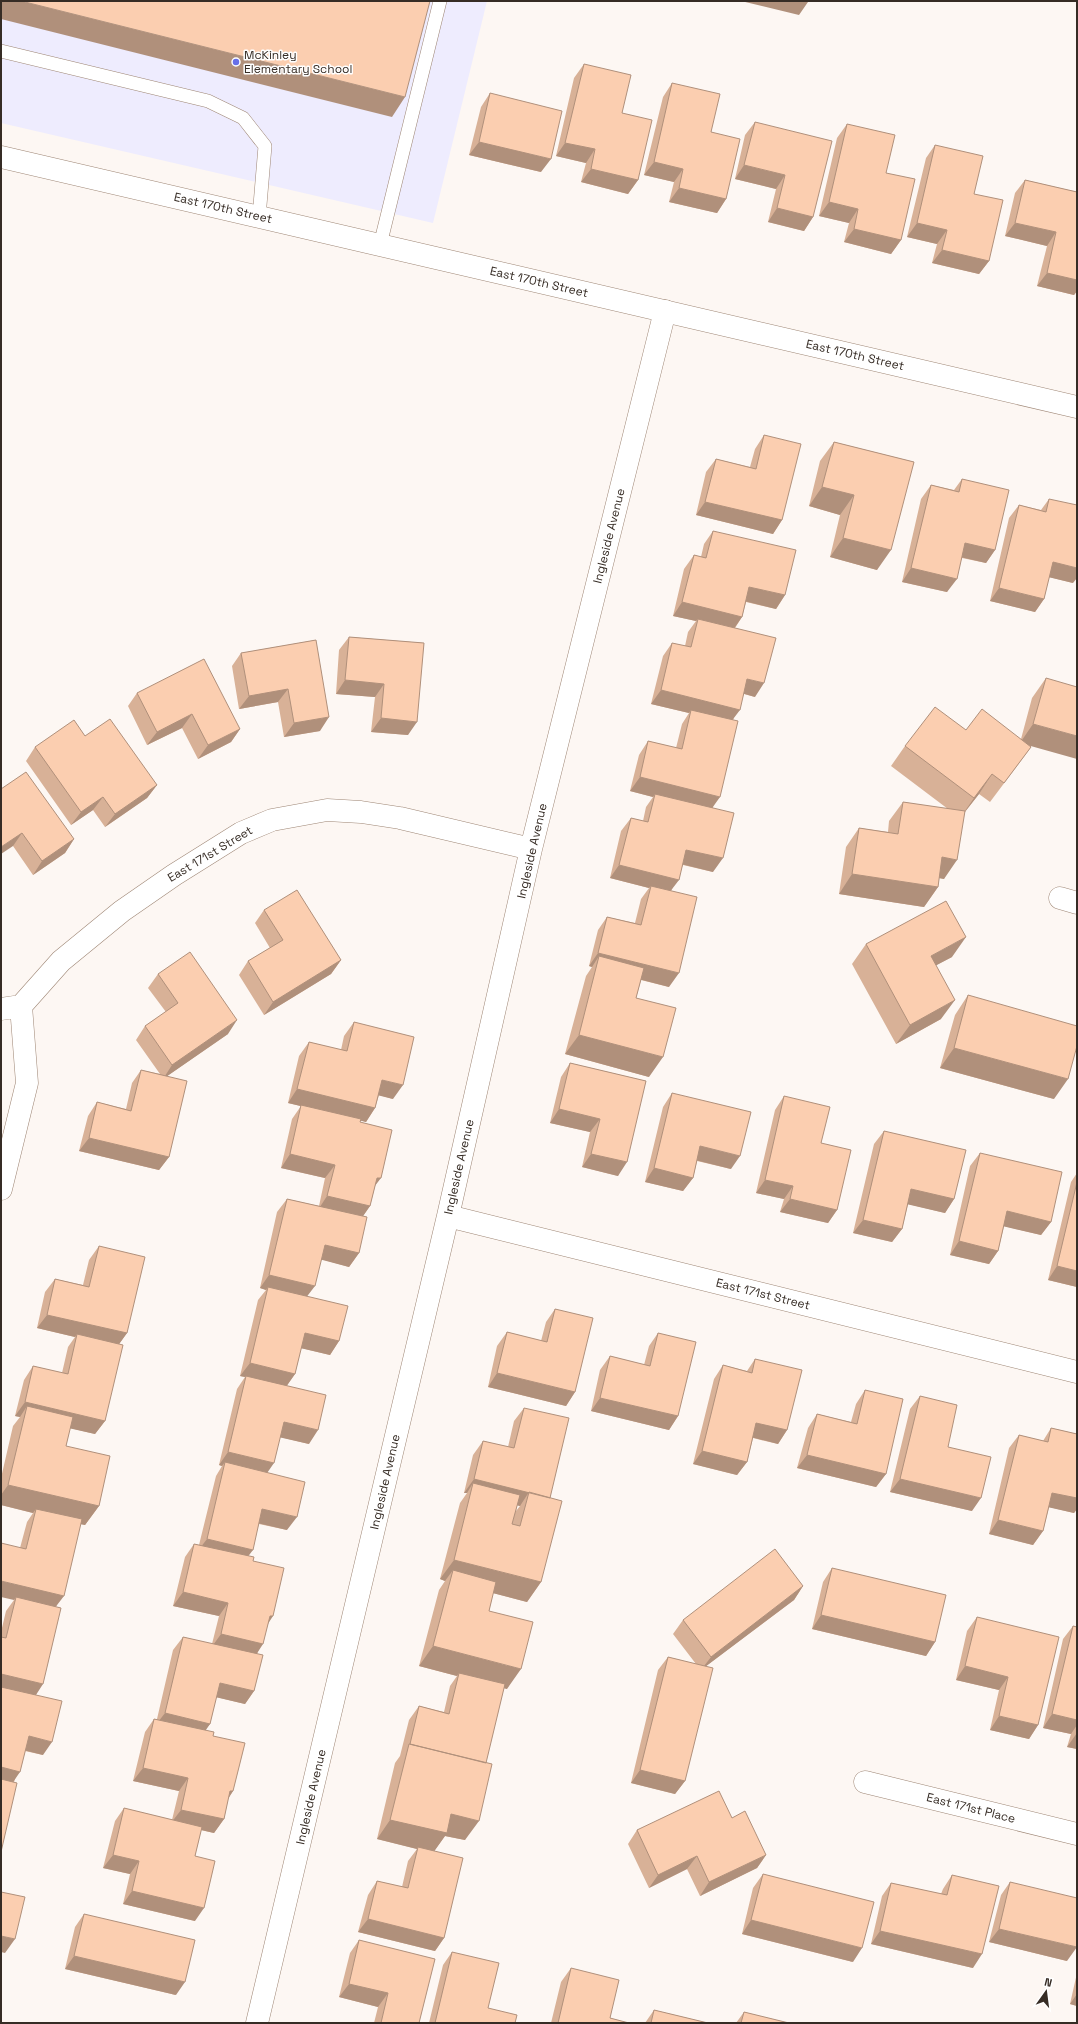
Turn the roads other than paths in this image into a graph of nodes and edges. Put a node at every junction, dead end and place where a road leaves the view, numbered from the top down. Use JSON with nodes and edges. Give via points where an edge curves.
{"nodes":[{"id":1,"x":440,"y":1,"type":"edge"},
{"id":2,"x":1,"y":51,"type":"edge"},
{"id":3,"x":1,"y":157,"type":"edge"},
{"id":4,"x":258,"y":216,"type":"junction"},
{"id":5,"x":380,"y":245,"type":"junction"},
{"id":6,"x":666,"y":311,"type":"junction"},
{"id":7,"x":1077,"y":407,"type":"edge"},
{"id":8,"x":531,"y":849,"type":"junction"},
{"id":9,"x":11,"y":1008,"type":"edge"},
{"id":10,"x":1,"y":1189,"type":"edge"},
{"id":11,"x":448,"y":1216,"type":"junction"},
{"id":12,"x":1077,"y":1372,"type":"edge"},
{"id":13,"x":865,"y":1782,"type":"dead end"},
{"id":14,"x":1077,"y":1834,"type":"edge"},
{"id":15,"x":257,"y":2023,"type":"edge"}],
"edges":[{"from":1,"to":5,"type":"lane"},
{"from":2,"to":4,"type":"lane","via":[[208,101],[243,118],[265,146]]},
{"from":3,"to":4,"type":"street","name":"East 170th Street"},
{"from":4,"to":5,"type":"street","name":"East 170th Street"},
{"from":5,"to":6,"type":"street","name":"East 170th Street"},
{"from":6,"to":7,"type":"street","name":"East 170th Street"},
{"from":6,"to":8,"type":"street","name":"Ingleside Avenue"},
{"from":8,"to":9,"type":"street","name":"East 171st Street","via":[[400,818],[361,812],[326,810],[272,820],[241,833],[174,875],[122,912],[61,961]]},
{"from":8,"to":11,"type":"street","name":"Ingleside Avenue"},
{"from":9,"to":10,"type":"street","via":[[27,1083]]},
{"from":11,"to":12,"type":"street","name":"East 171st Street"},
{"from":11,"to":15,"type":"street","name":"Ingleside Avenue"},
{"from":13,"to":14,"type":"street","name":"East 171st Place"}]}
